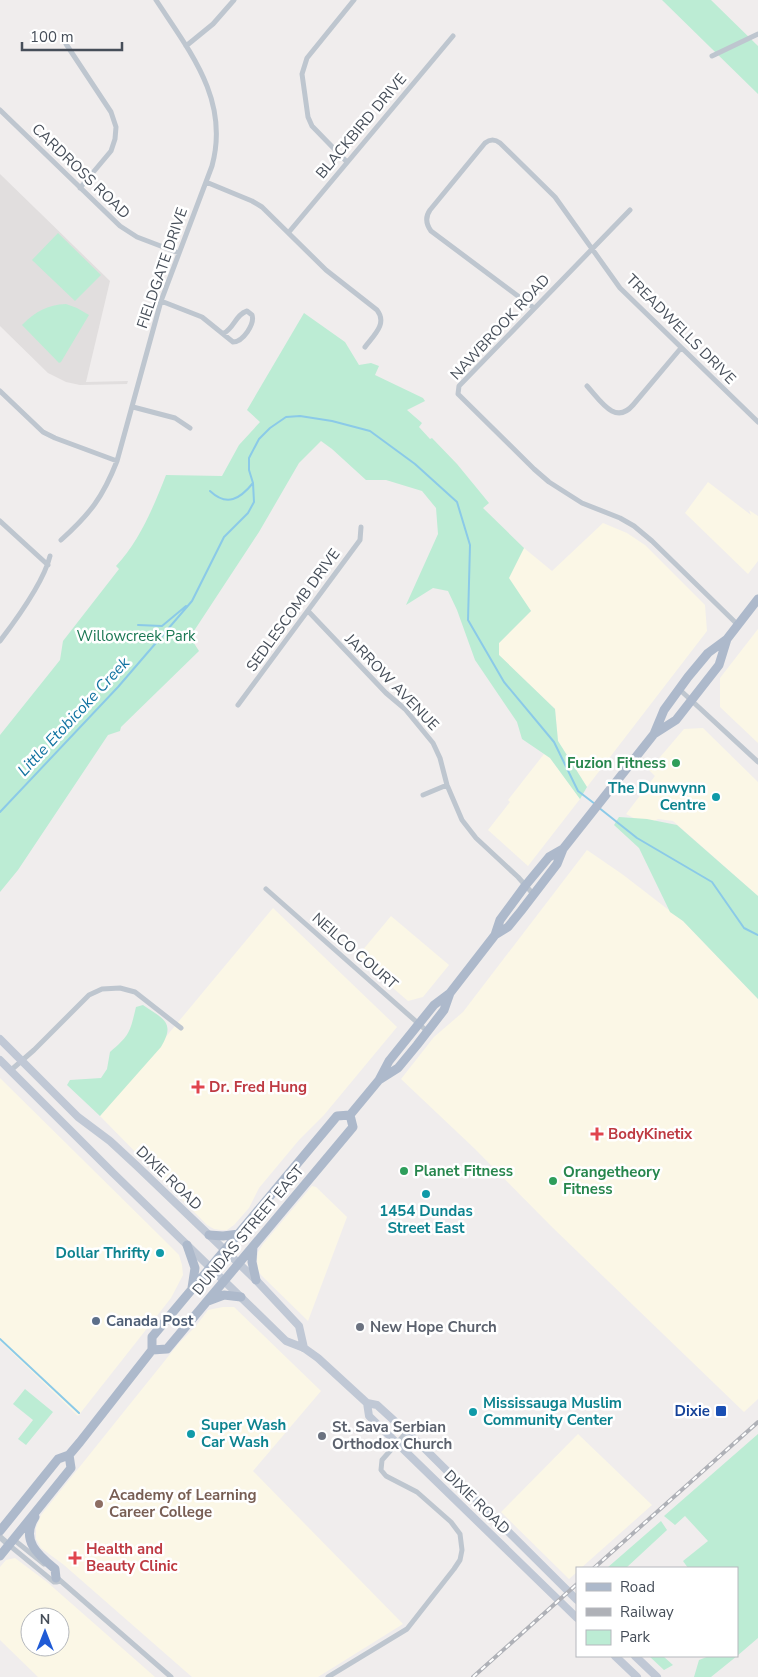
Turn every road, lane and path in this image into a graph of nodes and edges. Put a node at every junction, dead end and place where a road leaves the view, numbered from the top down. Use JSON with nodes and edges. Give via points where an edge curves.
{"nodes":[{"id":1,"x":156,"y":0,"type":"edge"},
{"id":2,"x":234,"y":0,"type":"edge"},
{"id":3,"x":354,"y":0,"type":"edge"},
{"id":4,"x":758,"y":34,"type":"edge"},
{"id":5,"x":452,"y":36,"type":"dead end"},
{"id":6,"x":66,"y":44,"type":"dead end"},
{"id":7,"x":186,"y":46,"type":"junction"},
{"id":8,"x":712,"y":56,"type":"dead end"},
{"id":9,"x":0,"y":110,"type":"edge"},
{"id":10,"x":346,"y":161,"type":"junction"},
{"id":11,"x":206,"y":182,"type":"junction"},
{"id":12,"x":80,"y":188,"type":"junction"},
{"id":13,"x":630,"y":210,"type":"dead end"},
{"id":14,"x":289,"y":232,"type":"junction"},
{"id":15,"x":593,"y":249,"type":"junction"},
{"id":16,"x":179,"y":253,"type":"junction"},
{"id":17,"x":161,"y":301,"type":"junction"},
{"id":18,"x":534,"y":308,"type":"junction"},
{"id":19,"x":224,"y":333,"type":"junction"},
{"id":20,"x":365,"y":347,"type":"dead end"},
{"id":21,"x":681,"y":348,"type":"junction"},
{"id":22,"x":586,"y":386,"type":"dead end"},
{"id":23,"x":0,"y":391,"type":"edge"},
{"id":24,"x":133,"y":407,"type":"junction"},
{"id":25,"x":758,"y":422,"type":"edge"},
{"id":26,"x":190,"y":428,"type":"dead end"},
{"id":27,"x":117,"y":461,"type":"junction"},
{"id":28,"x":0,"y":521,"type":"edge"},
{"id":29,"x":361,"y":527,"type":"dead end"},
{"id":30,"x":61,"y":540,"type":"dead end"},
{"id":31,"x":50,"y":556,"type":"dead end"},
{"id":32,"x":48,"y":565,"type":"junction"},
{"id":33,"x":758,"y":599,"type":"edge"},
{"id":34,"x":308,"y":611,"type":"junction"},
{"id":35,"x":738,"y":625,"type":"junction"},
{"id":36,"x":727,"y":639,"type":"junction"},
{"id":37,"x":0,"y":642,"type":"edge"},
{"id":38,"x":680,"y":689,"type":"junction"},
{"id":39,"x":692,"y":700,"type":"junction"},
{"id":40,"x":238,"y":706,"type":"dead end"},
{"id":41,"x":654,"y":734,"type":"junction"},
{"id":42,"x":758,"y":762,"type":"edge"},
{"id":43,"x":447,"y":785,"type":"junction"},
{"id":44,"x":423,"y":795,"type":"dead end"},
{"id":45,"x":564,"y":849,"type":"junction"},
{"id":46,"x":525,"y":886,"type":"junction"},
{"id":47,"x":266,"y":889,"type":"dead end"},
{"id":48,"x":534,"y":895,"type":"junction"},
{"id":49,"x":495,"y":935,"type":"junction"},
{"id":50,"x":450,"y":993,"type":"junction"},
{"id":51,"x":419,"y":1024,"type":"junction"},
{"id":52,"x":181,"y":1028,"type":"dead end"},
{"id":53,"x":428,"y":1032,"type":"junction"},
{"id":54,"x":0,"y":1039,"type":"edge"},
{"id":55,"x":0,"y":1060,"type":"edge"},
{"id":56,"x":22,"y":1061,"type":"junction"},
{"id":57,"x":10,"y":1070,"type":"junction"},
{"id":58,"x":379,"y":1080,"type":"junction"},
{"id":59,"x":350,"y":1115,"type":"junction"},
{"id":60,"x":239,"y":1234,"type":"junction"},
{"id":61,"x":209,"y":1235,"type":"junction"},
{"id":62,"x":187,"y":1245,"type":"junction"},
{"id":63,"x":253,"y":1246,"type":"junction"},
{"id":64,"x":225,"y":1250,"type":"junction"},
{"id":65,"x":238,"y":1264,"type":"junction"},
{"id":66,"x":210,"y":1268,"type":"junction"},
{"id":67,"x":256,"y":1280,"type":"junction"},
{"id":68,"x":224,"y":1281,"type":"junction"},
{"id":69,"x":192,"y":1290,"type":"junction"},
{"id":70,"x":241,"y":1297,"type":"junction"},
{"id":71,"x":206,"y":1302,"type":"junction"},
{"id":72,"x":304,"y":1348,"type":"junction"},
{"id":73,"x":152,"y":1350,"type":"junction"},
{"id":74,"x":367,"y":1403,"type":"junction"},
{"id":75,"x":406,"y":1433,"type":"junction"},
{"id":76,"x":396,"y":1443,"type":"junction"},
{"id":77,"x":69,"y":1455,"type":"junction"},
{"id":78,"x":42,"y":1503,"type":"junction"},
{"id":79,"x":1,"y":1530,"type":"edge"},
{"id":80,"x":11,"y":1542,"type":"junction"},
{"id":81,"x":0,"y":1556,"type":"edge"},
{"id":82,"x":60,"y":1580,"type":"junction"},
{"id":83,"x":576,"y":1599,"type":"edge"},
{"id":84,"x":576,"y":1617,"type":"edge"},
{"id":85,"x":616,"y":1657,"type":"edge"},
{"id":86,"x":636,"y":1657,"type":"edge"},
{"id":87,"x":171,"y":1677,"type":"edge"},
{"id":88,"x":328,"y":1677,"type":"edge"},
{"id":89,"x":637,"y":1677,"type":"edge"},
{"id":90,"x":657,"y":1677,"type":"edge"}],
"edges":[{"from":1,"to":7,"type":"street","name":"FIELDGATE DRIVE"},
{"from":2,"to":7,"type":"street","via":[[213,24]]},
{"from":3,"to":10,"type":"street","via":[[306,58],[302,74],[312,126]]},
{"from":4,"to":8,"type":"street"},
{"from":5,"to":10,"type":"street","name":"BLACKBIRD DRIVE"},
{"from":6,"to":12,"type":"street","via":[[111,112],[116,127],[109,154]]},
{"from":7,"to":11,"type":"street","name":"FIELDGATE DRIVE","via":[[206,81],[215,116],[216,148]]},
{"from":9,"to":12,"type":"street","name":"CARDROSS ROAD"},
{"from":10,"to":14,"type":"street","name":"BLACKBIRD DRIVE"},
{"from":11,"to":14,"type":"street","via":[[257,204]]},
{"from":11,"to":16,"type":"street","name":"FIELDGATE DRIVE"},
{"from":12,"to":16,"type":"street","name":"CARDROSS ROAD","via":[[124,230]]},
{"from":13,"to":15,"type":"street","name":"NAWBROOK ROAD"},
{"from":14,"to":20,"type":"street","via":[[326,270],[380,314],[380,326]]},
{"from":15,"to":18,"type":"street","name":"NAWBROOK ROAD"},
{"from":15,"to":18,"type":"street","name":"TREADWELLS DRIVE","via":[[541,182],[499,142],[485,143],[430,210],[427,223],[431,231]]},
{"from":15,"to":21,"type":"street","name":"TREADWELLS DRIVE","via":[[620,288]]},
{"from":16,"to":17,"type":"street","name":"FIELDGATE DRIVE"},
{"from":17,"to":19,"type":"street","via":[[202,317]]},
{"from":17,"to":24,"type":"street","name":"FIELDGATE DRIVE"},
{"from":18,"to":35,"type":"street","name":"NAWBROOK ROAD","via":[[459,386],[458,394],[549,482],[582,503],[634,526]]},
{"from":19,"to":19,"type":"street","via":[[232,342],[240,341],[253,321],[252,314],[242,313]]},
{"from":21,"to":22,"type":"street","via":[[625,413],[612,412]]},
{"from":21,"to":25,"type":"street","name":"TREADWELLS DRIVE"},
{"from":23,"to":27,"type":"street","via":[[43,432]]},
{"from":24,"to":26,"type":"street","via":[[175,418]]},
{"from":24,"to":27,"type":"street","name":"FIELDGATE DRIVE"},
{"from":27,"to":30,"type":"street","name":"FIELDGATE DRIVE","via":[[102,496]]},
{"from":28,"to":32,"type":"street"},
{"from":29,"to":34,"type":"street","name":"SEDLESCOMB DRIVE","via":[[360,540]]},
{"from":31,"to":32,"type":"street"},
{"from":32,"to":37,"type":"street"},
{"from":33,"to":35,"type":"main road","name":"DUNDAS STREET EAST"},
{"from":34,"to":40,"type":"street","name":"SEDLESCOMB DRIVE"},
{"from":34,"to":43,"type":"street","name":"JARROW AVENUE","via":[[405,709],[433,743]]},
{"from":35,"to":36,"type":"main road","name":"DUNDAS STREET EAST"},
{"from":36,"to":38,"type":"main road","name":"DUNDAS STREET EAST","via":[[708,653]]},
{"from":36,"to":39,"type":"main road","name":"DUNDAS STREET EAST","via":[[719,665]]},
{"from":38,"to":39,"type":"street"},
{"from":38,"to":41,"type":"main road","name":"DUNDAS STREET EAST","via":[[664,710]]},
{"from":39,"to":41,"type":"main road","name":"DUNDAS STREET EAST","via":[[676,720]]},
{"from":39,"to":42,"type":"street"},
{"from":41,"to":45,"type":"main road","name":"DUNDAS STREET EAST"},
{"from":43,"to":44,"type":"street"},
{"from":43,"to":46,"type":"street","name":"JARROW AVENUE","via":[[462,820],[471,832]]},
{"from":45,"to":46,"type":"main road","name":"DUNDAS STREET EAST","via":[[549,857]]},
{"from":45,"to":48,"type":"main road","name":"DUNDAS STREET EAST"},
{"from":46,"to":48,"type":"street","name":"JARROW AVENUE"},
{"from":46,"to":49,"type":"main road","name":"DUNDAS STREET EAST","via":[[500,920]]},
{"from":47,"to":51,"type":"street","name":"NEILCO COURT"},
{"from":48,"to":49,"type":"main road","name":"DUNDAS STREET EAST","via":[[508,927]]},
{"from":49,"to":50,"type":"main road","name":"DUNDAS STREET EAST"},
{"from":50,"to":51,"type":"main road","name":"DUNDAS STREET EAST","via":[[434,1005]]},
{"from":50,"to":53,"type":"main road","name":"DUNDAS STREET EAST","via":[[444,1010]]},
{"from":51,"to":53,"type":"street","name":"NEILCO COURT"},
{"from":51,"to":58,"type":"main road","name":"DUNDAS STREET EAST","via":[[389,1061]]},
{"from":52,"to":56,"type":"street","via":[[135,992],[120,988],[102,989],[89,994]]},
{"from":53,"to":58,"type":"main road","name":"DUNDAS STREET EAST","via":[[398,1068]]},
{"from":54,"to":56,"type":"main road","name":"DIXIE ROAD"},
{"from":55,"to":57,"type":"main road","name":"DIXIE ROAD"},
{"from":56,"to":57,"type":"street"},
{"from":56,"to":61,"type":"main road","name":"DIXIE ROAD","via":[[78,1117],[126,1156]]},
{"from":57,"to":62,"type":"main road","name":"DIXIE ROAD"},
{"from":58,"to":59,"type":"main road","name":"DUNDAS STREET EAST"},
{"from":59,"to":60,"type":"main road","name":"DUNDAS STREET EAST","via":[[338,1116]]},
{"from":59,"to":63,"type":"main road","name":"DUNDAS STREET EAST","via":[[353,1127]]},
{"from":60,"to":61,"type":"main road"},
{"from":60,"to":64,"type":"main road","name":"DUNDAS STREET EAST"},
{"from":61,"to":64,"type":"main road","name":"DIXIE ROAD"},
{"from":62,"to":66,"type":"main road","name":"DIXIE ROAD"},
{"from":62,"to":69,"type":"main road","via":[[195,1268]]},
{"from":63,"to":65,"type":"main road","name":"DUNDAS STREET EAST"},
{"from":63,"to":67,"type":"main road"},
{"from":64,"to":65,"type":"main road","name":"DIXIE ROAD"},
{"from":64,"to":66,"type":"main road","name":"DUNDAS STREET EAST"},
{"from":65,"to":67,"type":"main road","name":"DIXIE ROAD"},
{"from":65,"to":68,"type":"main road","name":"DUNDAS STREET EAST"},
{"from":66,"to":68,"type":"main road","name":"DIXIE ROAD"},
{"from":66,"to":69,"type":"main road","name":"DUNDAS STREET EAST"},
{"from":67,"to":72,"type":"main road","name":"DIXIE ROAD","via":[[299,1326]]},
{"from":68,"to":70,"type":"main road","name":"DIXIE ROAD"},
{"from":68,"to":71,"type":"main road","name":"DUNDAS STREET EAST"},
{"from":69,"to":73,"type":"main road","name":"DUNDAS STREET EAST","via":[[152,1337]]},
{"from":70,"to":71,"type":"main road","via":[[224,1295]]},
{"from":70,"to":72,"type":"main road","name":"DIXIE ROAD","via":[[286,1341]]},
{"from":71,"to":73,"type":"main road","name":"DUNDAS STREET EAST","via":[[167,1349]]},
{"from":72,"to":74,"type":"main road","name":"DIXIE ROAD"},
{"from":73,"to":77,"type":"main road","name":"DUNDAS STREET EAST"},
{"from":74,"to":75,"type":"main road","name":"DIXIE ROAD","via":[[377,1405]]},
{"from":74,"to":76,"type":"main road","name":"DIXIE ROAD","via":[[369,1416]]},
{"from":75,"to":76,"type":"street"},
{"from":75,"to":83,"type":"main road","name":"DIXIE ROAD"},
{"from":76,"to":84,"type":"main road","name":"DIXIE ROAD"},
{"from":76,"to":88,"type":"street","via":[[382,1460],[382,1472],[418,1492],[451,1522],[462,1542],[460,1560],[407,1629]]},
{"from":77,"to":78,"type":"main road","name":"DUNDAS STREET EAST","via":[[71,1468]]},
{"from":77,"to":79,"type":"main road","name":"DUNDAS STREET EAST","via":[[58,1459]]},
{"from":78,"to":80,"type":"main road","name":"DUNDAS STREET EAST"},
{"from":78,"to":82,"type":"main road","via":[[31,1525],[31,1541],[36,1552],[55,1569]]},
{"from":79,"to":80,"type":"street"},
{"from":80,"to":81,"type":"main road","name":"DUNDAS STREET EAST"},
{"from":80,"to":82,"type":"street","via":[[50,1569]]},
{"from":80,"to":82,"type":"street","via":[[54,1582]]},
{"from":82,"to":87,"type":"street"},
{"from":85,"to":89,"type":"main road"},
{"from":86,"to":90,"type":"main road"}]}
